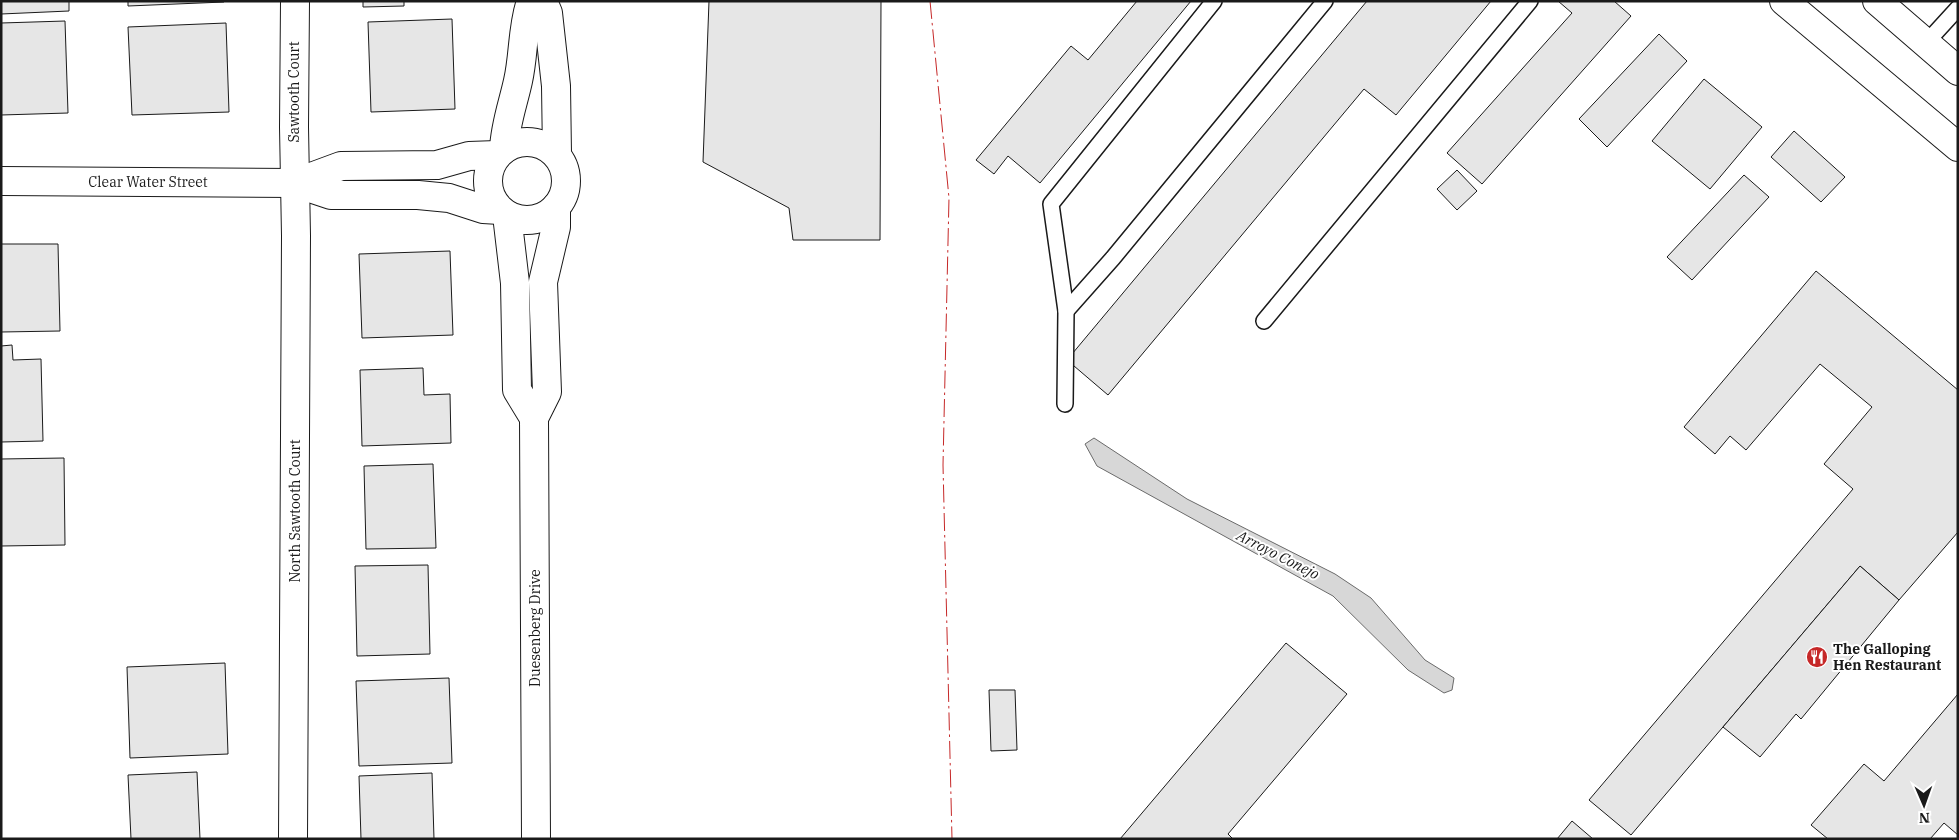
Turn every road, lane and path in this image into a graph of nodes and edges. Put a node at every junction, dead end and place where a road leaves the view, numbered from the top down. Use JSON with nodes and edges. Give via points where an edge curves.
{"nodes":[{"id":1,"x":295,"y":1,"type":"edge"},
{"id":2,"x":531,"y":1,"type":"edge"},
{"id":3,"x":543,"y":1,"type":"edge"},
{"id":4,"x":1214,"y":1,"type":"edge"},
{"id":5,"x":1325,"y":1,"type":"edge"},
{"id":6,"x":1530,"y":1,"type":"edge"},
{"id":7,"x":1784,"y":1,"type":"edge"},
{"id":8,"x":1877,"y":1,"type":"edge"},
{"id":9,"x":1958,"y":8,"type":"edge"},
{"id":10,"x":1926,"y":43,"type":"junction"},
{"id":11,"x":1958,"y":71,"type":"edge"},
{"id":12,"x":1958,"y":147,"type":"edge"},
{"id":13,"x":500,"y":152,"type":"junction"},
{"id":14,"x":557,"y":154,"type":"junction"},
{"id":15,"x":1,"y":181,"type":"edge"},
{"id":16,"x":295,"y":182,"type":"junction"},
{"id":17,"x":556,"y":207,"type":"junction"},
{"id":18,"x":504,"y":212,"type":"junction"},
{"id":19,"x":1066,"y":311,"type":"junction"},
{"id":20,"x":1264,"y":322,"type":"dead end"},
{"id":21,"x":1065,"y":404,"type":"dead end"},
{"id":22,"x":534,"y":418,"type":"junction"},
{"id":23,"x":294,"y":839,"type":"edge"},
{"id":24,"x":536,"y":839,"type":"edge"}],
"edges":[{"from":1,"to":16,"type":"street","name":"Sawtooth Court"},
{"from":2,"to":13,"type":"street","via":[[526,17],[521,66]]},
{"from":3,"to":14,"type":"street","name":"Duesenberg Drive","via":[[548,13],[556,86]]},
{"from":4,"to":19,"type":"lane","via":[[1051,204]]},
{"from":5,"to":19,"type":"lane"},
{"from":6,"to":20,"type":"lane"},
{"from":7,"to":12,"type":"street"},
{"from":8,"to":10,"type":"street"},
{"from":9,"to":10,"type":"lane"},
{"from":10,"to":11,"type":"street"},
{"from":13,"to":14,"type":"street","via":[[514,143],[525,141],[537,142]]},
{"from":13,"to":16,"type":"street","name":"Clear Water Street","via":[[437,165],[341,166]]},
{"from":13,"to":18,"type":"street","via":[[491,166],[488,189],[493,201]]},
{"from":14,"to":17,"type":"street","name":"Duesenberg Drive","via":[[567,178],[563,198]]},
{"from":15,"to":16,"type":"street","name":"Clear Water Street"},
{"from":16,"to":18,"type":"street","name":"Clear Water Street","via":[[330,195],[449,198]]},
{"from":16,"to":23,"type":"street","name":"North Sawtooth Court"},
{"from":17,"to":18,"type":"street","via":[[533,220],[520,220]]},
{"from":17,"to":22,"type":"street","name":"Duesenberg Drive","via":[[556,227],[543,282],[547,392]]},
{"from":18,"to":22,"type":"street","via":[[515,283],[517,390]]},
{"from":19,"to":21,"type":"lane"},
{"from":22,"to":24,"type":"street","name":"Duesenberg Drive"}]}
